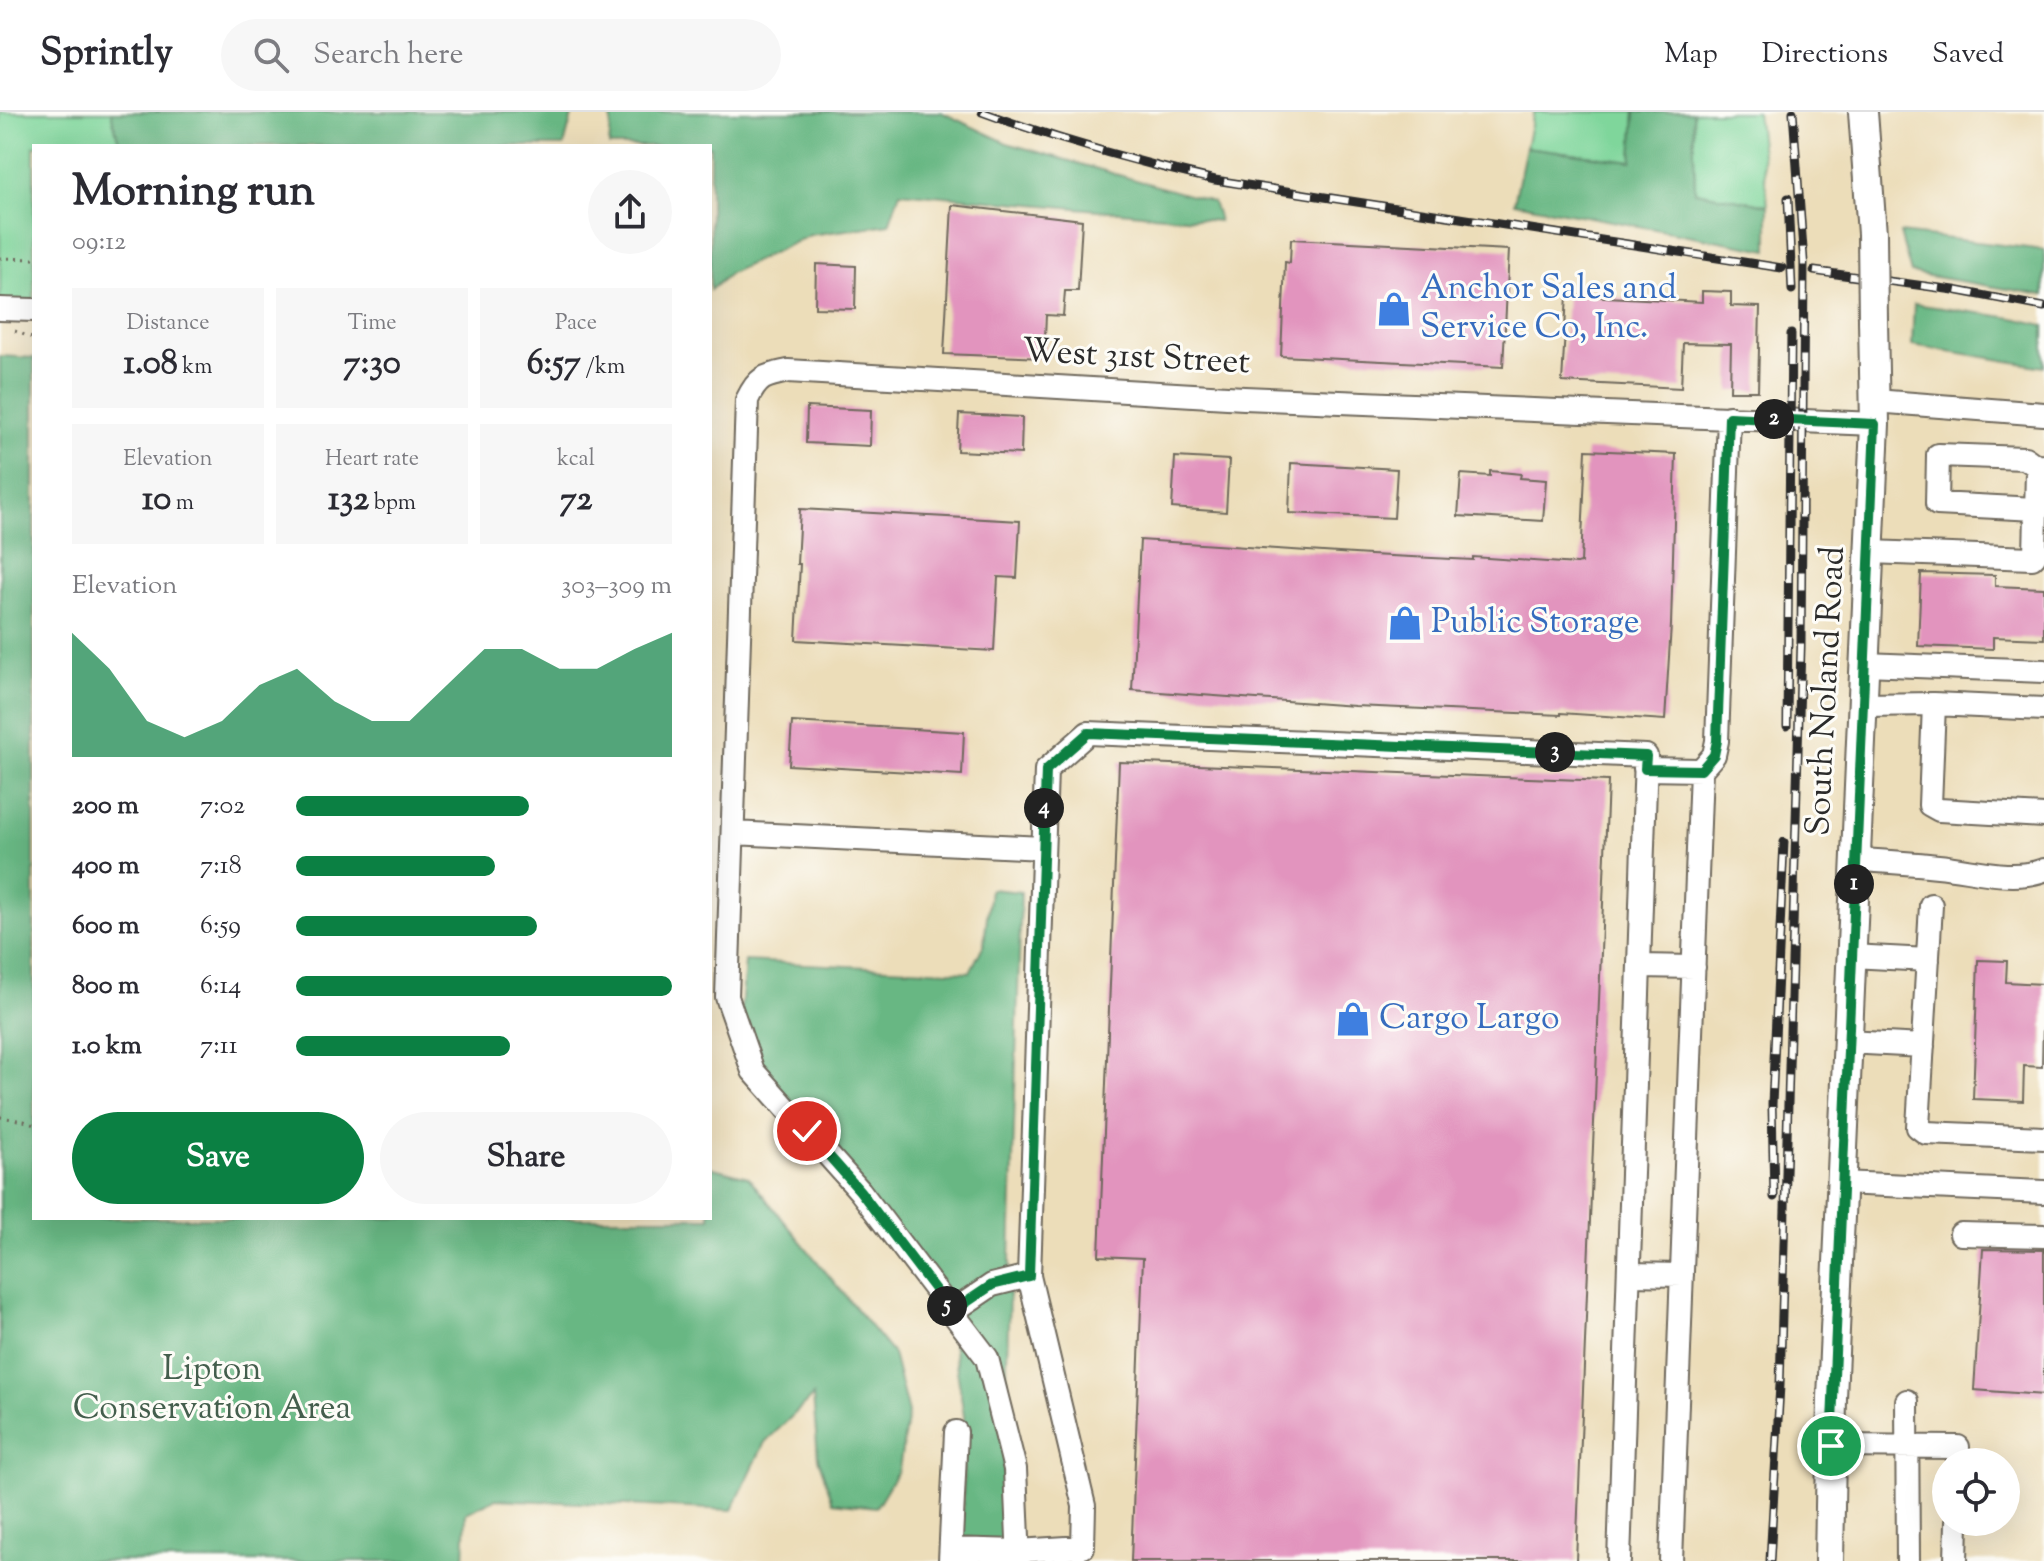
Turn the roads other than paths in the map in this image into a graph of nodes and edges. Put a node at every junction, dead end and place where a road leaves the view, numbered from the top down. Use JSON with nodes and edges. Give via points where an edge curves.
{"nodes":[{"id":1,"x":1863,"y":112,"type":"edge"},
{"id":2,"x":0,"y":309,"type":"edge"},
{"id":3,"x":32,"y":310,"type":"edge"},
{"id":4,"x":1875,"y":413,"type":"junction"},
{"id":5,"x":2044,"y":414,"type":"edge"},
{"id":6,"x":1729,"y":417,"type":"junction"},
{"id":7,"x":2041,"y":467,"type":"edge"},
{"id":8,"x":2036,"y":509,"type":"junction"},
{"id":9,"x":1870,"y":552,"type":"junction"},
{"id":10,"x":1865,"y":664,"type":"junction"},
{"id":11,"x":2044,"y":671,"type":"edge"},
{"id":12,"x":1934,"y":704,"type":"junction"},
{"id":13,"x":1863,"y":705,"type":"junction"},
{"id":14,"x":2044,"y":709,"type":"edge"},
{"id":15,"x":1645,"y":769,"type":"junction"},
{"id":16,"x":1701,"y":770,"type":"junction"},
{"id":17,"x":2044,"y":816,"type":"edge"},
{"id":18,"x":733,"y":833,"type":"junction"},
{"id":19,"x":1043,"y":848,"type":"junction"},
{"id":20,"x":1856,"y":859,"type":"junction"},
{"id":21,"x":2044,"y":870,"type":"edge"},
{"id":22,"x":1931,"y":905,"type":"dead end"},
{"id":23,"x":1851,"y":956,"type":"junction"},
{"id":24,"x":1928,"y":960,"type":"junction"},
{"id":25,"x":1641,"y":966,"type":"junction"},
{"id":26,"x":1694,"y":967,"type":"junction"},
{"id":27,"x":719,"y":997,"type":"edge"},
{"id":28,"x":1847,"y":1042,"type":"junction"},
{"id":29,"x":1923,"y":1046,"type":"junction"},
{"id":30,"x":2044,"y":1138,"type":"edge"},
{"id":31,"x":1841,"y":1183,"type":"junction"},
{"id":32,"x":2044,"y":1192,"type":"edge"},
{"id":33,"x":1961,"y":1234,"type":"dead end"},
{"id":34,"x":2044,"y":1236,"type":"edge"},
{"id":35,"x":1630,"y":1274,"type":"junction"},
{"id":36,"x":1682,"y":1275,"type":"junction"},
{"id":37,"x":1029,"y":1276,"type":"junction"},
{"id":38,"x":952,"y":1312,"type":"junction"},
{"id":39,"x":1907,"y":1401,"type":"dead end"},
{"id":40,"x":956,"y":1432,"type":"dead end"},
{"id":41,"x":1831,"y":1446,"type":"junction"},
{"id":42,"x":1907,"y":1447,"type":"junction"},
{"id":43,"x":1958,"y":1448,"type":"edge"},
{"id":44,"x":1957,"y":1536,"type":"edge"},
{"id":45,"x":950,"y":1555,"type":"edge"},
{"id":46,"x":1019,"y":1556,"type":"edge"},
{"id":47,"x":1619,"y":1561,"type":"edge"},
{"id":48,"x":1671,"y":1561,"type":"edge"},
{"id":49,"x":1829,"y":1561,"type":"edge"},
{"id":50,"x":1908,"y":1561,"type":"edge"},
{"id":51,"x":1956,"y":1561,"type":"edge"}],
"edges":[{"from":1,"to":4,"type":"main road","name":"South Noland Road","bridge":true,"via":[[1872,234]]},
{"from":2,"to":3,"type":"street"},
{"from":4,"to":5,"type":"street","name":"West 31st Street"},
{"from":4,"to":6,"type":"street","name":"West 31st Street"},
{"from":4,"to":9,"type":"main road","name":"South Noland Road"},
{"from":6,"to":16,"type":"street","via":[[1717,741],[1714,755]]},
{"from":6,"to":18,"type":"street","name":"West 31st Street","via":[[1244,398],[788,371],[765,376],[747,400]]},
{"from":7,"to":8,"type":"street"},
{"from":7,"to":8,"type":"street","via":[[2025,458],[1938,455],[1937,504]]},
{"from":8,"to":9,"type":"street","via":[[2032,558]]},
{"from":9,"to":10,"type":"main road","name":"South Noland Road"},
{"from":10,"to":11,"type":"street"},
{"from":10,"to":13,"type":"main road","name":"South Noland Road"},
{"from":12,"to":13,"type":"street"},
{"from":12,"to":14,"type":"street"},
{"from":12,"to":17,"type":"street","via":[[1930,805],[1939,810]]},
{"from":13,"to":20,"type":"main road","name":"South Noland Road"},
{"from":15,"to":16,"type":"street"},
{"from":15,"to":19,"type":"street","via":[[1646,756],[1088,733],[1046,770]]},
{"from":15,"to":25,"type":"street"},
{"from":16,"to":26,"type":"street"},
{"from":18,"to":19,"type":"street"},
{"from":18,"to":27,"type":"street"},
{"from":19,"to":37,"type":"street"},
{"from":20,"to":21,"type":"street","via":[[1995,874]]},
{"from":20,"to":23,"type":"main road","name":"South Noland Road"},
{"from":22,"to":24,"type":"street"},
{"from":23,"to":24,"type":"street"},
{"from":23,"to":28,"type":"main road","name":"South Noland Road"},
{"from":24,"to":29,"type":"street"},
{"from":25,"to":26,"type":"street"},
{"from":25,"to":35,"type":"street"},
{"from":26,"to":36,"type":"street"},
{"from":27,"to":38,"type":"street","via":[[753,1071],[860,1191]]},
{"from":28,"to":29,"type":"street"},
{"from":28,"to":31,"type":"main road","name":"South Noland Road"},
{"from":29,"to":30,"type":"street","via":[[1918,1127],[1926,1133]]},
{"from":31,"to":32,"type":"street"},
{"from":31,"to":41,"type":"main road","name":"South Noland Road"},
{"from":33,"to":34,"type":"street"},
{"from":35,"to":36,"type":"street"},
{"from":35,"to":47,"type":"street"},
{"from":36,"to":48,"type":"street"},
{"from":37,"to":38,"type":"street","via":[[992,1285]]},
{"from":37,"to":46,"type":"street","via":[[1084,1506],[1083,1547]]},
{"from":38,"to":46,"type":"street","via":[[987,1358],[1015,1469]]},
{"from":39,"to":42,"type":"street"},
{"from":40,"to":45,"type":"street"},
{"from":41,"to":42,"type":"street"},
{"from":41,"to":49,"type":"main road","name":"South Noland Road"},
{"from":42,"to":43,"type":"street"},
{"from":42,"to":50,"type":"street"},
{"from":44,"to":51,"type":"street"},
{"from":45,"to":46,"type":"street"}]}
